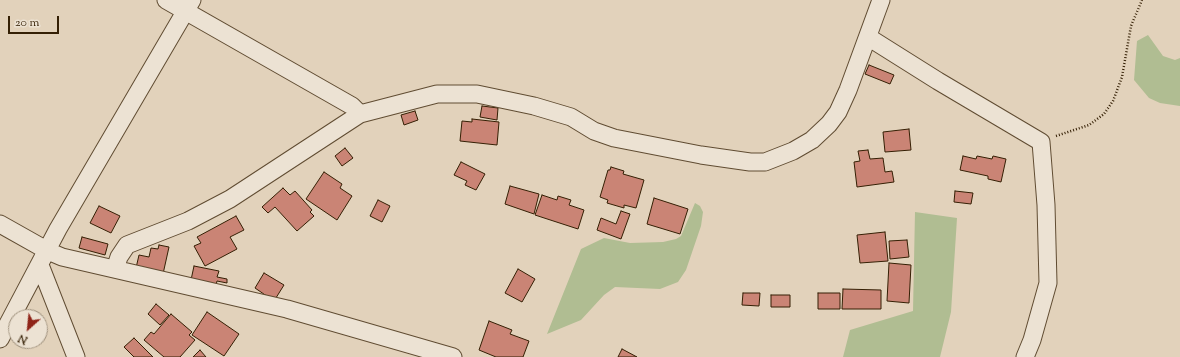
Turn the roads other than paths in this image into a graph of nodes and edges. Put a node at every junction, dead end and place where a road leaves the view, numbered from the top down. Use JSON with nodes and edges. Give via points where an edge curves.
{"nodes":[{"id":1,"x":166,"y":0,"type":"edge"},
{"id":2,"x":881,"y":0,"type":"edge"},
{"id":3,"x":189,"y":6,"type":"edge"},
{"id":4,"x":868,"y":37,"type":"junction"},
{"id":5,"x":360,"y":114,"type":"junction"},
{"id":6,"x":0,"y":224,"type":"edge"},
{"id":7,"x":44,"y":258,"type":"junction"},
{"id":8,"x":115,"y":269,"type":"junction"},
{"id":9,"x":0,"y":339,"type":"edge"},
{"id":10,"x":76,"y":357,"type":"edge"},
{"id":11,"x":453,"y":357,"type":"edge"},
{"id":12,"x":1025,"y":357,"type":"edge"}],
"edges":[{"from":1,"to":3,"type":"street"},
{"from":2,"to":4,"type":"street"},
{"from":3,"to":5,"type":"street","via":[[352,106]]},
{"from":3,"to":7,"type":"street","via":[[58,229]]},
{"from":4,"to":5,"type":"street","via":[[848,90],[838,112],[829,124],[812,140],[765,162],[700,155],[614,138],[571,117],[477,94],[438,94]]},
{"from":4,"to":12,"type":"street","via":[[1041,142],[1048,283]]},
{"from":5,"to":8,"type":"street","via":[[230,199],[188,221],[127,245]]},
{"from":6,"to":7,"type":"street"},
{"from":7,"to":8,"type":"street","via":[[62,257]]},
{"from":7,"to":9,"type":"street"},
{"from":7,"to":10,"type":"street"},
{"from":8,"to":11,"type":"street","via":[[287,309]]}]}
